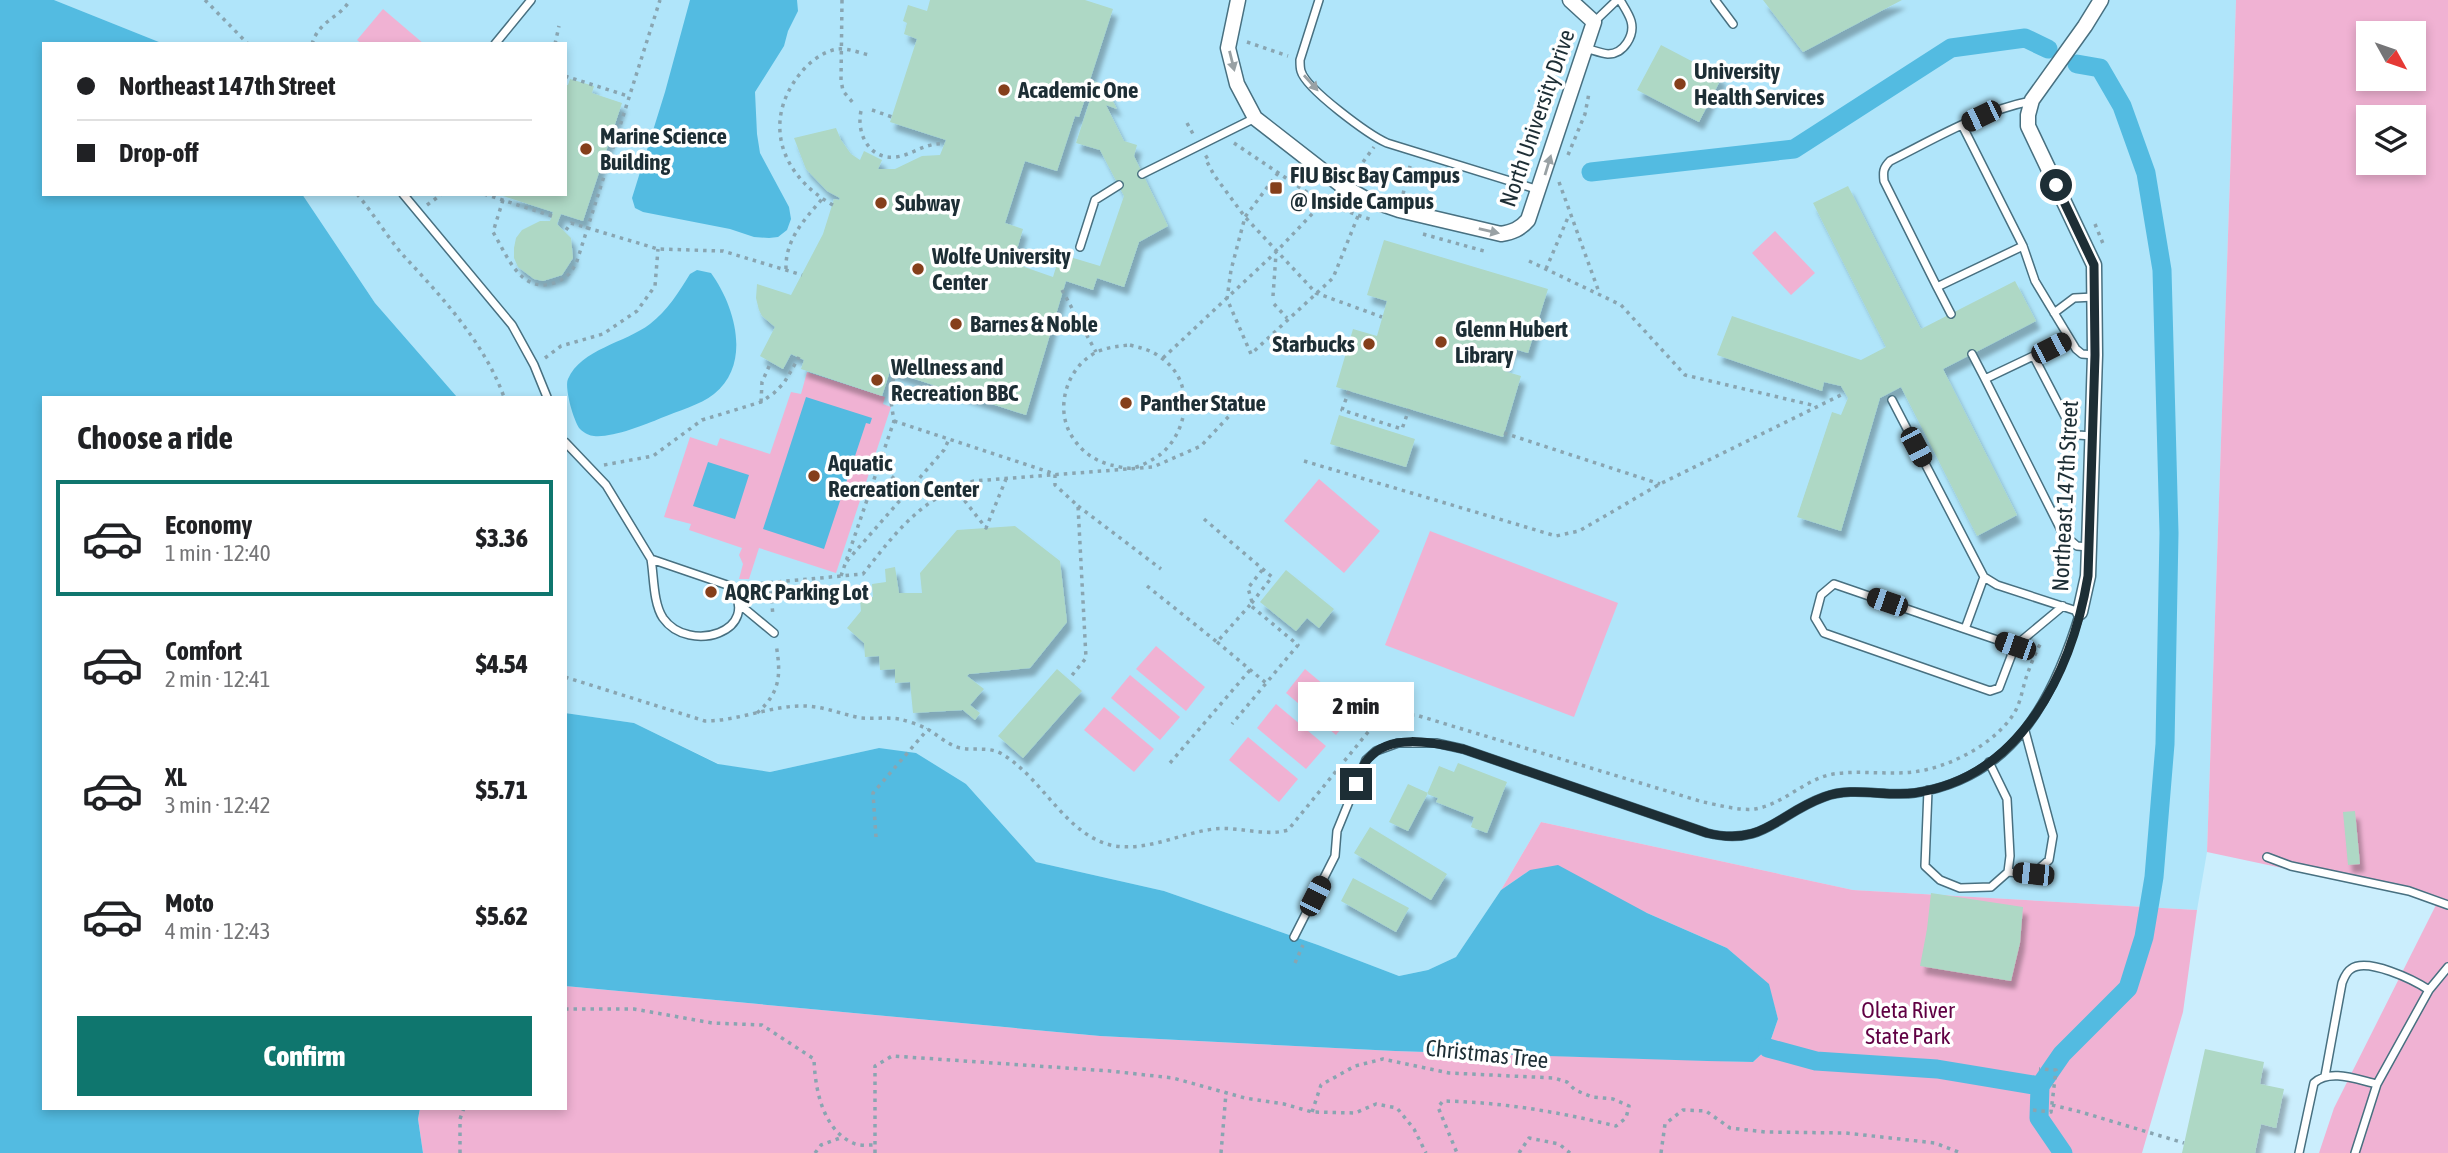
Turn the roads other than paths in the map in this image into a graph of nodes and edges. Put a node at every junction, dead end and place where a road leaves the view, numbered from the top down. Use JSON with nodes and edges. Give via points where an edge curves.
{"nodes":[{"id":1,"x":531,"y":0,"type":"edge"},
{"id":2,"x":1238,"y":0,"type":"edge"},
{"id":3,"x":1319,"y":0,"type":"edge"},
{"id":4,"x":1570,"y":0,"type":"edge"},
{"id":5,"x":1618,"y":0,"type":"edge"},
{"id":6,"x":1715,"y":0,"type":"edge"},
{"id":7,"x":2101,"y":0,"type":"edge"},
{"id":8,"x":1594,"y":22,"type":"junction"},
{"id":9,"x":1733,"y":24,"type":"dead end"},
{"id":10,"x":497,"y":42,"type":"edge"},
{"id":11,"x":1585,"y":48,"type":"junction"},
{"id":12,"x":2032,"y":100,"type":"junction"},
{"id":13,"x":1255,"y":118,"type":"junction"},
{"id":14,"x":1962,"y":125,"type":"junction"},
{"id":15,"x":1142,"y":174,"type":"dead end"},
{"id":16,"x":1119,"y":186,"type":"dead end"},
{"id":17,"x":1540,"y":190,"type":"junction"},
{"id":18,"x":405,"y":196,"type":"edge"},
{"id":19,"x":2022,"y":246,"type":"junction"},
{"id":20,"x":1080,"y":247,"type":"dead end"},
{"id":21,"x":1937,"y":287,"type":"junction"},
{"id":22,"x":2095,"y":297,"type":"junction"},
{"id":23,"x":2054,"y":313,"type":"junction"},
{"id":24,"x":1951,"y":314,"type":"dead end"},
{"id":25,"x":2069,"y":339,"type":"junction"},
{"id":26,"x":1972,"y":354,"type":"dead end"},
{"id":27,"x":2095,"y":355,"type":"junction"},
{"id":28,"x":2034,"y":358,"type":"junction"},
{"id":29,"x":1985,"y":379,"type":"junction"},
{"id":30,"x":547,"y":396,"type":"edge"},
{"id":31,"x":1892,"y":400,"type":"dead end"},
{"id":32,"x":2093,"y":436,"type":"junction"},
{"id":33,"x":567,"y":444,"type":"edge"},
{"id":34,"x":2089,"y":547,"type":"junction"},
{"id":35,"x":651,"y":559,"type":"junction"},
{"id":36,"x":1984,"y":577,"type":"junction"},
{"id":37,"x":739,"y":604,"type":"junction"},
{"id":38,"x":2063,"y":606,"type":"junction"},
{"id":39,"x":2080,"y":612,"type":"junction"},
{"id":40,"x":1965,"y":629,"type":"junction"},
{"id":41,"x":774,"y":633,"type":"road end"},
{"id":42,"x":2015,"y":646,"type":"junction"},
{"id":43,"x":2025,"y":731,"type":"junction"},
{"id":44,"x":1989,"y":762,"type":"junction"},
{"id":45,"x":1928,"y":790,"type":"junction"},
{"id":46,"x":2267,"y":857,"type":"dead end"},
{"id":47,"x":2008,"y":872,"type":"junction"},
{"id":48,"x":2448,"y":905,"type":"edge"},
{"id":49,"x":1294,"y":937,"type":"dead end"},
{"id":50,"x":2448,"y":967,"type":"edge"},
{"id":51,"x":2429,"y":990,"type":"junction"},
{"id":52,"x":2325,"y":1076,"type":"junction"},
{"id":53,"x":2377,"y":1084,"type":"junction"},
{"id":54,"x":2299,"y":1153,"type":"edge"},
{"id":55,"x":2355,"y":1153,"type":"edge"}],
"edges":[{"from":1,"to":10,"type":"lane"},
{"from":2,"to":13,"type":"street","one_way":true,"via":[[1228,48],[1237,84]]},
{"from":3,"to":17,"type":"lane","one_way":true,"via":[[1300,60],[1300,69],[1311,86],[1371,135],[1413,153]]},
{"from":4,"to":8,"type":"street"},
{"from":5,"to":8,"type":"lane"},
{"from":5,"to":11,"type":"lane","via":[[1631,20],[1629,40],[1614,53]]},
{"from":6,"to":9,"type":"lane"},
{"from":7,"to":12,"type":"street"},
{"from":8,"to":11,"type":"street","name":"North University Drive"},
{"from":17,"to":11,"type":"street","name":"North University Drive","one_way":true},
{"from":12,"to":14,"type":"lane","via":[[2001,107]]},
{"from":12,"to":22,"type":"street","name":"Northeast 147th Street","via":[[2028,126],[2094,265]]},
{"from":13,"to":15,"type":"lane"},
{"from":13,"to":17,"type":"street","name":"North University Drive","one_way":true,"via":[[1341,185],[1399,210],[1511,232],[1528,220]]},
{"from":14,"to":19,"type":"lane"},
{"from":14,"to":21,"type":"lane","via":[[1890,161],[1883,173]]},
{"from":16,"to":20,"type":"lane","via":[[1096,200]]},
{"from":18,"to":30,"type":"lane","via":[[512,325]]},
{"from":19,"to":21,"type":"lane"},
{"from":19,"to":23,"type":"lane"},
{"from":21,"to":24,"type":"lane"},
{"from":22,"to":23,"type":"lane","via":[[2074,298]]},
{"from":22,"to":27,"type":"street","name":"Northeast 147th Street"},
{"from":23,"to":25,"type":"lane"},
{"from":25,"to":27,"type":"lane","via":[[2082,354]]},
{"from":25,"to":28,"type":"lane"},
{"from":26,"to":29,"type":"lane"},
{"from":27,"to":32,"type":"street","name":"Northeast 147th Street"},
{"from":28,"to":29,"type":"lane"},
{"from":28,"to":32,"type":"lane","via":[[2073,432]]},
{"from":29,"to":34,"type":"lane","via":[[2063,534],[2077,546]]},
{"from":31,"to":36,"type":"lane"},
{"from":32,"to":34,"type":"street","name":"Northeast 147th Street"},
{"from":33,"to":35,"type":"lane","via":[[606,485]]},
{"from":34,"to":39,"type":"street","name":"Northeast 147th Street"},
{"from":35,"to":37,"type":"lane","via":[[730,586]]},
{"from":35,"to":37,"type":"lane","via":[[659,610],[663,619],[682,633],[718,634],[734,622]]},
{"from":36,"to":38,"type":"lane"},
{"from":36,"to":40,"type":"lane"},
{"from":37,"to":41,"type":"lane"},
{"from":38,"to":39,"type":"lane"},
{"from":38,"to":42,"type":"lane"},
{"from":39,"to":43,"type":"lane","via":[[2060,671]]},
{"from":40,"to":42,"type":"lane"},
{"from":40,"to":42,"type":"lane","via":[[1834,584],[1821,594],[1815,618],[1824,633],[1990,691],[2003,682]]},
{"from":43,"to":44,"type":"lane"},
{"from":43,"to":47,"type":"lane","via":[[2053,836],[2049,860],[2033,874]]},
{"from":44,"to":45,"type":"lane","via":[[1953,783]]},
{"from":44,"to":47,"type":"lane","via":[[2007,799]]},
{"from":45,"to":47,"type":"lane","via":[[1925,866],[1940,880],[1960,888],[1991,887]]},
{"from":45,"to":49,"type":"lane","via":[[1826,796],[1760,831],[1725,838],[1463,749],[1398,743],[1366,760],[1337,831],[1335,856]]},
{"from":46,"to":48,"type":"lane","via":[[2409,891]]},
{"from":50,"to":51,"type":"lane"},
{"from":51,"to":52,"type":"lane","via":[[2397,973],[2359,965],[2348,970]]},
{"from":51,"to":53,"type":"lane"},
{"from":52,"to":53,"type":"lane"},
{"from":52,"to":54,"type":"lane","via":[[2314,1083]]},
{"from":53,"to":55,"type":"lane"}]}
